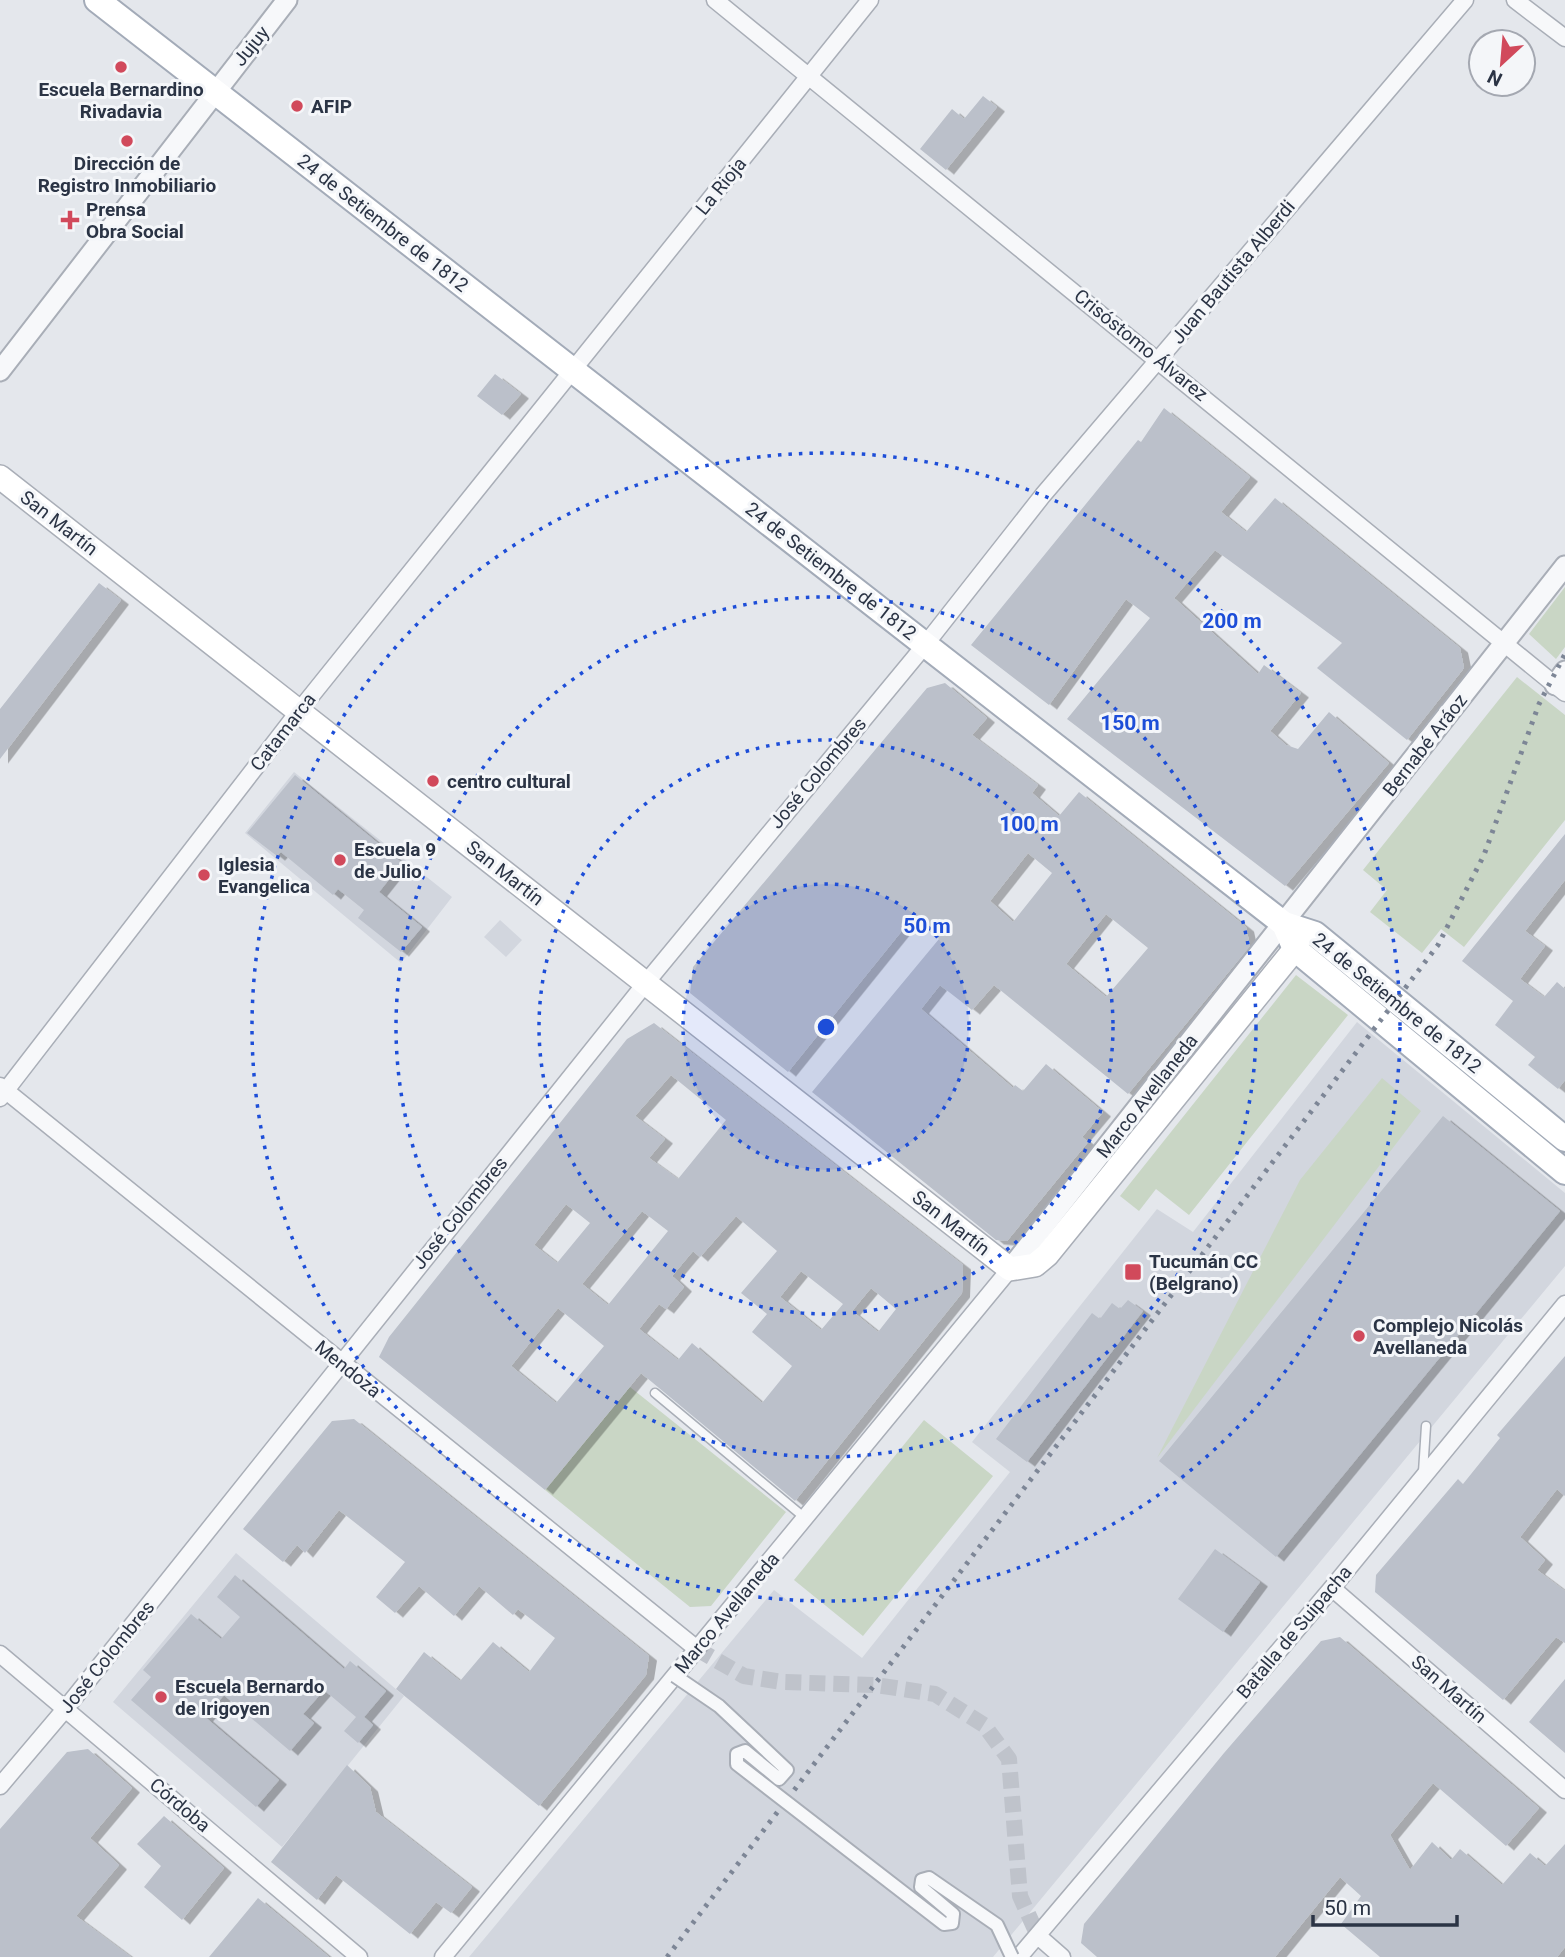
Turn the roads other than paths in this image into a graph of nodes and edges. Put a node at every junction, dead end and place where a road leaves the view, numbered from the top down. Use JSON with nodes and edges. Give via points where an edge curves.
{"nodes":[{"id":1,"x":97,"y":0,"type":"edge"},
{"id":2,"x":287,"y":0,"type":"edge"},
{"id":3,"x":715,"y":0,"type":"edge"},
{"id":4,"x":870,"y":0,"type":"edge"},
{"id":5,"x":1465,"y":0,"type":"edge"},
{"id":6,"x":1516,"y":0,"type":"edge"},
{"id":7,"x":1565,"y":38,"type":"edge"},
{"id":8,"x":810,"y":76,"type":"junction"},
{"id":9,"x":214,"y":91,"type":"junction"},
{"id":10,"x":1158,"y":359,"type":"junction"},
{"id":11,"x":572,"y":370,"type":"junction"},
{"id":12,"x":0,"y":371,"type":"edge"},
{"id":13,"x":0,"y":477,"type":"edge"},
{"id":14,"x":1565,"y":565,"type":"edge"},
{"id":15,"x":925,"y":645,"type":"junction"},
{"id":16,"x":1504,"y":645,"type":"junction"},
{"id":17,"x":1562,"y":683,"type":"edge"},
{"id":18,"x":299,"y":711,"type":"junction"},
{"id":19,"x":1284,"y":924,"type":"junction"},
{"id":20,"x":1296,"y":949,"type":"junction"},
{"id":21,"x":645,"y":984,"type":"junction"},
{"id":22,"x":2,"y":1092,"type":"edge"},
{"id":23,"x":1565,"y":1139,"type":"edge"},
{"id":24,"x":1565,"y":1172,"type":"edge"},
{"id":25,"x":1010,"y":1269,"type":"junction"},
{"id":26,"x":1565,"y":1304,"type":"edge"},
{"id":27,"x":340,"y":1363,"type":"junction"},
{"id":28,"x":654,"y":1392,"type":"dead end"},
{"id":29,"x":1426,"y":1426,"type":"dead end"},
{"id":30,"x":1423,"y":1476,"type":"junction"},
{"id":31,"x":805,"y":1518,"type":"junction"},
{"id":32,"x":1332,"y":1588,"type":"junction"},
{"id":33,"x":697,"y":1649,"type":"junction"},
{"id":34,"x":0,"y":1654,"type":"edge"},
{"id":35,"x":675,"y":1676,"type":"junction"},
{"id":36,"x":66,"y":1708,"type":"junction"},
{"id":37,"x":0,"y":1786,"type":"edge"},
{"id":38,"x":1565,"y":1790,"type":"edge"},
{"id":39,"x":1038,"y":1936,"type":"junction"},
{"id":40,"x":359,"y":1957,"type":"edge"},
{"id":41,"x":443,"y":1957,"type":"edge"},
{"id":42,"x":1012,"y":1957,"type":"edge"},
{"id":43,"x":1019,"y":1957,"type":"edge"},
{"id":44,"x":1062,"y":1957,"type":"edge"}],
"edges":[{"from":1,"to":9,"type":"main road","name":"24 de Setiembre de 1812"},
{"from":2,"to":9,"type":"street","name":"Jujuy"},
{"from":3,"to":8,"type":"street","name":"Crisóstomo Álvarez"},
{"from":4,"to":8,"type":"street","name":"La Rioja"},
{"from":5,"to":10,"type":"street","name":"Juan Bautista Alberdi"},
{"from":6,"to":7,"type":"street"},
{"from":8,"to":10,"type":"street","name":"Crisóstomo Álvarez"},
{"from":8,"to":11,"type":"street","name":"La Rioja"},
{"from":9,"to":11,"type":"main road","name":"24 de Setiembre de 1812"},
{"from":9,"to":12,"type":"street","name":"Jujuy"},
{"from":10,"to":15,"type":"street","name":"Juan Bautista Alberdi"},
{"from":10,"to":16,"type":"street","name":"Crisóstomo Álvarez"},
{"from":11,"to":15,"type":"main road","name":"24 de Setiembre de 1812"},
{"from":11,"to":18,"type":"street","name":"Catamarca"},
{"from":13,"to":18,"type":"main road","name":"San Martín"},
{"from":14,"to":16,"type":"street","name":"Bernabé Aráoz"},
{"from":15,"to":19,"type":"main road","name":"24 de Setiembre de 1812"},
{"from":15,"to":21,"type":"street","name":"José Colombres"},
{"from":16,"to":17,"type":"street","name":"Crisóstomo Álvarez"},
{"from":16,"to":19,"type":"street","name":"Bernabé Aráoz"},
{"from":18,"to":21,"type":"main road","name":"San Martín"},
{"from":18,"to":22,"type":"street","name":"Catamarca"},
{"from":19,"to":20,"type":"main road"},
{"from":19,"to":23,"type":"main road","name":"24 de Setiembre de 1812","via":[[1315,934]]},
{"from":19,"to":25,"type":"street","name":"Marco Avellaneda"},
{"from":20,"to":24,"type":"main road","name":"24 de Setiembre de 1812"},
{"from":20,"to":25,"type":"main road","name":"Marco Avellaneda","via":[[1047,1255],[1035,1265]]},
{"from":21,"to":25,"type":"main road","name":"San Martín"},
{"from":21,"to":27,"type":"street","name":"José Colombres"},
{"from":22,"to":27,"type":"street","name":"Mendoza"},
{"from":25,"to":31,"type":"street","name":"Marco Avellaneda"},
{"from":26,"to":30,"type":"street","name":"Batalla de Suipacha"},
{"from":27,"to":33,"type":"street","name":"Mendoza"},
{"from":27,"to":36,"type":"street","name":"José Colombres"},
{"from":28,"to":31,"type":"lane"},
{"from":29,"to":30,"type":"lane"},
{"from":30,"to":32,"type":"street","name":"Batalla de Suipacha"},
{"from":31,"to":33,"type":"street","name":"Marco Avellaneda"},
{"from":32,"to":38,"type":"street","name":"San Martín"},
{"from":32,"to":39,"type":"street","name":"Batalla de Suipacha"},
{"from":33,"to":35,"type":"street","name":"Marco Avellaneda"},
{"from":34,"to":36,"type":"street","name":"Córdoba"},
{"from":35,"to":41,"type":"street","name":"Marco Avellaneda"},
{"from":35,"to":42,"type":"street","bridge":true,"via":[[719,1706],[787,1770],[779,1779],[745,1751],[737,1754],[737,1763],[944,1924],[953,1923],[953,1914],[921,1887],[922,1880],[929,1878],[997,1925]]},
{"from":36,"to":37,"type":"street","name":"José Colombres"},
{"from":36,"to":40,"type":"street","name":"Córdoba"},
{"from":39,"to":43,"type":"street","name":"Batalla de Suipacha"},
{"from":39,"to":44,"type":"street"}]}
